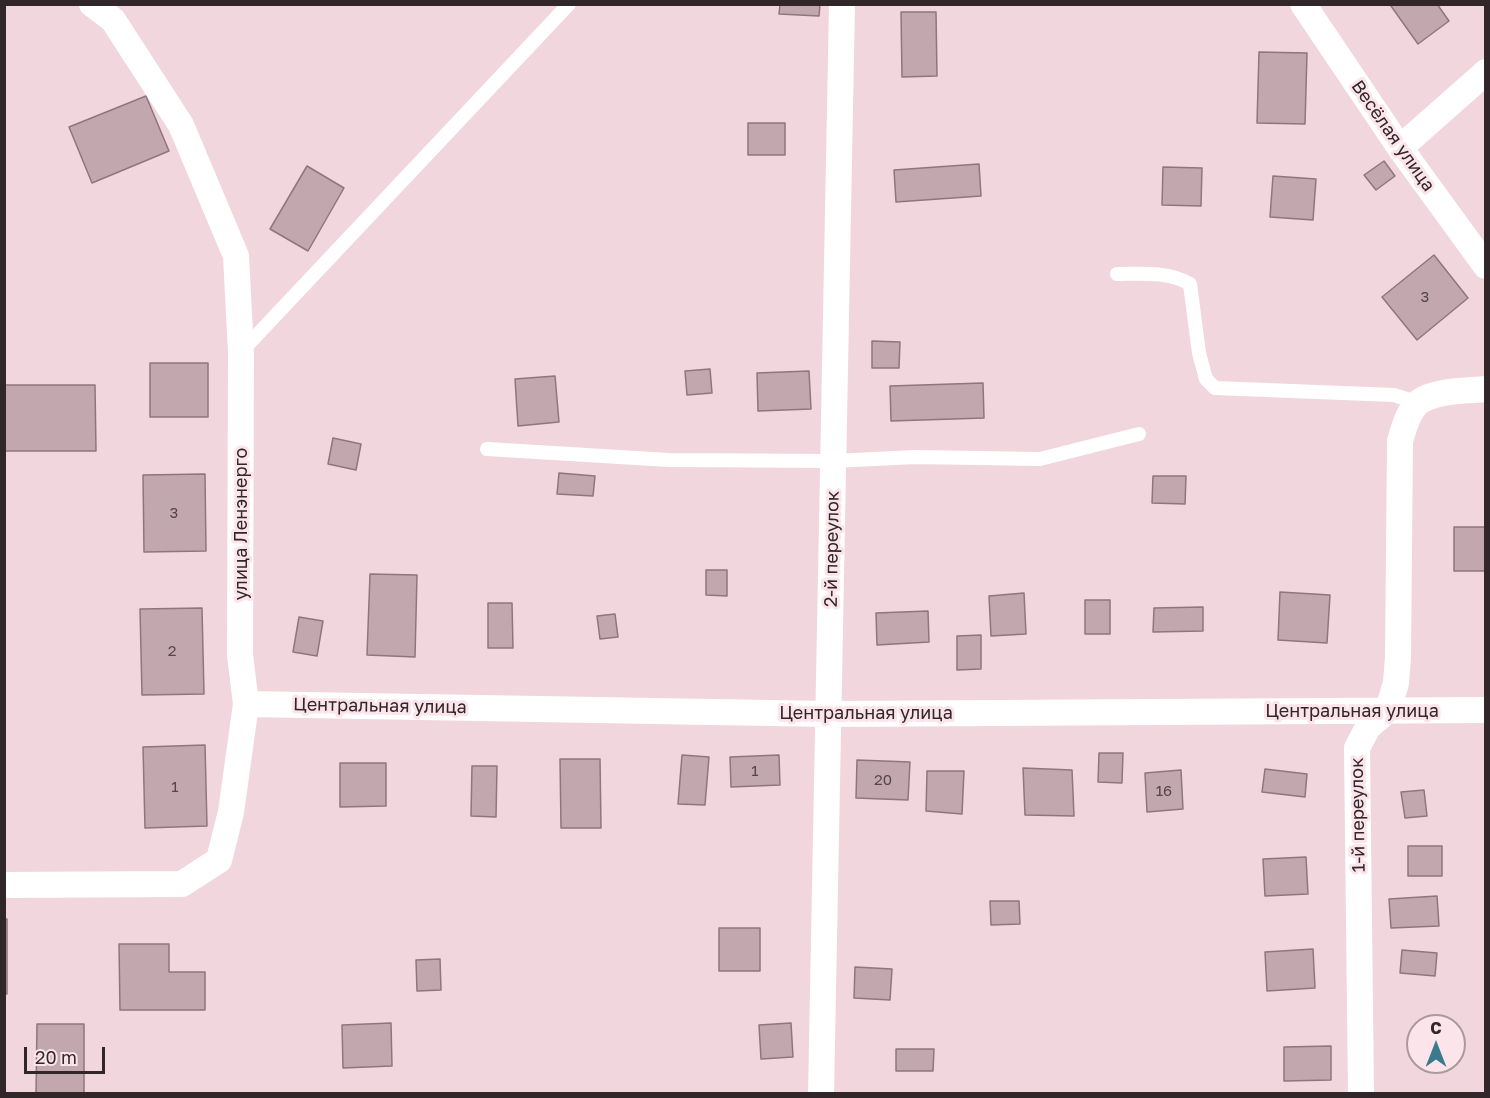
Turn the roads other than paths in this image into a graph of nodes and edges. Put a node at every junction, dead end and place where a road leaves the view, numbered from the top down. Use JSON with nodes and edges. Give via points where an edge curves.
{"nodes":[{"id":1,"x":92,"y":4,"type":"edge"},
{"id":2,"x":569,"y":4,"type":"edge"},
{"id":3,"x":842,"y":4,"type":"edge"},
{"id":4,"x":1303,"y":4,"type":"edge"},
{"id":5,"x":1485,"y":72,"type":"edge"},
{"id":6,"x":1401,"y":148,"type":"junction"},
{"id":7,"x":1485,"y":266,"type":"edge"},
{"id":8,"x":1117,"y":274,"type":"dead end"},
{"id":9,"x":241,"y":351,"type":"junction"},
{"id":10,"x":1475,"y":390,"type":"edge"},
{"id":11,"x":1419,"y":403,"type":"junction"},
{"id":12,"x":1139,"y":434,"type":"dead end"},
{"id":13,"x":488,"y":449,"type":"dead end"},
{"id":14,"x":834,"y":461,"type":"junction"},
{"id":15,"x":246,"y":704,"type":"junction"},
{"id":16,"x":1388,"y":710,"type":"junction"},
{"id":17,"x":1485,"y":710,"type":"edge"},
{"id":18,"x":829,"y":714,"type":"junction"},
{"id":19,"x":4,"y":885,"type":"edge"},
{"id":20,"x":821,"y":1094,"type":"edge"},
{"id":21,"x":1362,"y":1094,"type":"edge"}],
"edges":[{"from":1,"to":9,"type":"street","name":"улица Ленэнерго","via":[[113,20],[181,125],[236,255]]},
{"from":2,"to":9,"type":"lane"},
{"from":3,"to":14,"type":"street","name":"2-й переулок"},
{"from":4,"to":6,"type":"street","name":"Весёлая улица"},
{"from":5,"to":6,"type":"street"},
{"from":6,"to":7,"type":"street","name":"Весёлая улица"},
{"from":8,"to":11,"type":"lane","via":[[1160,274],[1190,284],[1199,353],[1206,379],[1215,388],[1394,395]]},
{"from":9,"to":15,"type":"street","name":"улица Ленэнерго","via":[[240,655]]},
{"from":10,"to":11,"type":"street","via":[[1440,394]]},
{"from":11,"to":16,"type":"street","via":[[1407,418],[1400,441],[1398,657]]},
{"from":12,"to":14,"type":"lane","via":[[1040,459],[915,457]]},
{"from":13,"to":14,"type":"lane","via":[[669,460]]},
{"from":14,"to":18,"type":"street","name":"2-й переулок"},
{"from":15,"to":18,"type":"street","name":"Центральная улица"},
{"from":15,"to":19,"type":"street","name":"улица Ленэнерго","via":[[231,812],[219,860],[182,884]]},
{"from":16,"to":17,"type":"street","name":"Центральная улица"},
{"from":16,"to":18,"type":"street","name":"Центральная улица"},
{"from":16,"to":21,"type":"street","name":"1-й переулок","via":[[1368,726],[1357,748]]},
{"from":18,"to":20,"type":"street","name":"2-й переулок"}]}
